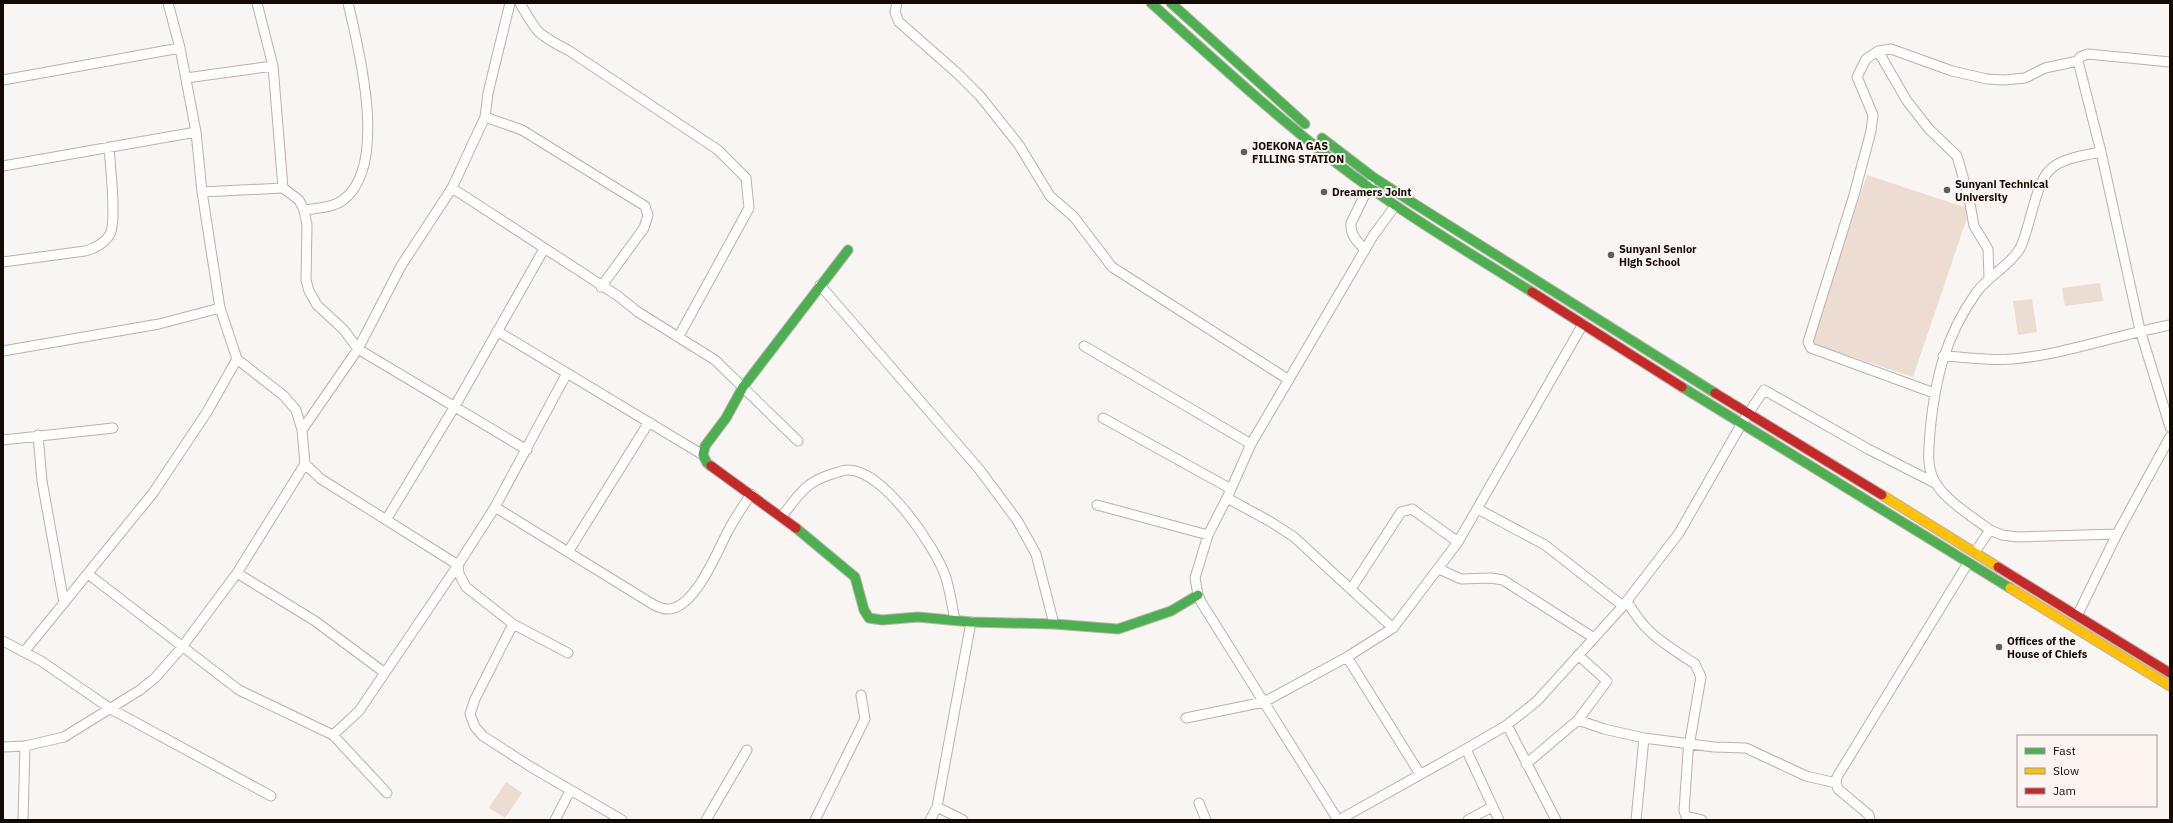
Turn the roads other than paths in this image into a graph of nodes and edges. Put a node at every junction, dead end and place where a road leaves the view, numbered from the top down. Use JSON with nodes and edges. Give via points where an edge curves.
{"nodes":[{"id":1,"x":168,"y":3,"type":"edge"},
{"id":2,"x":257,"y":3,"type":"edge"},
{"id":3,"x":348,"y":3,"type":"edge"},
{"id":4,"x":510,"y":3,"type":"edge"},
{"id":5,"x":520,"y":3,"type":"edge"},
{"id":6,"x":897,"y":3,"type":"edge"},
{"id":7,"x":1151,"y":3,"type":"edge"},
{"id":8,"x":1171,"y":3,"type":"edge"},
{"id":9,"x":180,"y":48,"type":"junction"},
{"id":10,"x":1878,"y":51,"type":"junction"},
{"id":11,"x":2078,"y":61,"type":"junction"},
{"id":12,"x":2170,"y":62,"type":"edge"},
{"id":13,"x":273,"y":66,"type":"junction"},
{"id":14,"x":186,"y":78,"type":"junction"},
{"id":15,"x":3,"y":80,"type":"edge"},
{"id":16,"x":485,"y":117,"type":"junction"},
{"id":17,"x":196,"y":132,"type":"junction"},
{"id":18,"x":109,"y":147,"type":"junction"},
{"id":19,"x":2101,"y":152,"type":"junction"},
{"id":20,"x":3,"y":166,"type":"edge"},
{"id":21,"x":1373,"y":177,"type":"junction"},
{"id":22,"x":1368,"y":186,"type":"junction"},
{"id":23,"x":283,"y":188,"type":"junction"},
{"id":24,"x":452,"y":188,"type":"junction"},
{"id":25,"x":202,"y":192,"type":"junction"},
{"id":26,"x":1395,"y":206,"type":"junction"},
{"id":27,"x":304,"y":210,"type":"junction"},
{"id":28,"x":544,"y":249,"type":"junction"},
{"id":29,"x":848,"y":250,"type":"dead end"},
{"id":30,"x":1364,"y":250,"type":"junction"},
{"id":31,"x":3,"y":262,"type":"edge"},
{"id":32,"x":1989,"y":278,"type":"junction"},
{"id":33,"x":820,"y":286,"type":"junction"},
{"id":34,"x":601,"y":287,"type":"junction"},
{"id":35,"x":220,"y":308,"type":"junction"},
{"id":36,"x":1583,"y":324,"type":"junction"},
{"id":37,"x":2170,"y":325,"type":"edge"},
{"id":38,"x":2140,"y":330,"type":"junction"},
{"id":39,"x":497,"y":331,"type":"junction"},
{"id":40,"x":679,"y":336,"type":"junction"},
{"id":41,"x":1084,"y":346,"type":"dead end"},
{"id":42,"x":358,"y":349,"type":"junction"},
{"id":43,"x":3,"y":352,"type":"edge"},
{"id":44,"x":1943,"y":356,"type":"junction"},
{"id":45,"x":237,"y":359,"type":"junction"},
{"id":46,"x":568,"y":374,"type":"junction"},
{"id":47,"x":1289,"y":380,"type":"junction"},
{"id":48,"x":743,"y":387,"type":"junction"},
{"id":49,"x":1934,"y":393,"type":"junction"},
{"id":50,"x":454,"y":406,"type":"junction"},
{"id":51,"x":1749,"y":412,"type":"junction"},
{"id":52,"x":1103,"y":418,"type":"dead end"},
{"id":53,"x":649,"y":422,"type":"junction"},
{"id":54,"x":1742,"y":423,"type":"junction"},
{"id":55,"x":2170,"y":427,"type":"edge"},
{"id":56,"x":113,"y":428,"type":"dead end"},
{"id":57,"x":302,"y":430,"type":"junction"},
{"id":58,"x":38,"y":435,"type":"junction"},
{"id":59,"x":2170,"y":437,"type":"edge"},
{"id":60,"x":3,"y":440,"type":"edge"},
{"id":61,"x":798,"y":441,"type":"dead end"},
{"id":62,"x":1251,"y":444,"type":"junction"},
{"id":63,"x":527,"y":450,"type":"junction"},
{"id":64,"x":703,"y":455,"type":"junction"},
{"id":65,"x":305,"y":464,"type":"junction"},
{"id":66,"x":1935,"y":483,"type":"junction"},
{"id":67,"x":752,"y":494,"type":"junction"},
{"id":68,"x":1229,"y":494,"type":"junction"},
{"id":69,"x":1098,"y":505,"type":"dead end"},
{"id":70,"x":495,"y":507,"type":"junction"},
{"id":71,"x":1478,"y":510,"type":"junction"},
{"id":72,"x":782,"y":516,"type":"junction"},
{"id":73,"x":386,"y":520,"type":"junction"},
{"id":74,"x":1990,"y":530,"type":"junction"},
{"id":75,"x":2117,"y":534,"type":"junction"},
{"id":76,"x":1208,"y":535,"type":"junction"},
{"id":77,"x":1458,"y":542,"type":"junction"},
{"id":78,"x":568,"y":552,"type":"junction"},
{"id":79,"x":1974,"y":552,"type":"junction"},
{"id":80,"x":1968,"y":563,"type":"junction"},
{"id":81,"x":458,"y":565,"type":"junction"},
{"id":82,"x":1439,"y":569,"type":"junction"},
{"id":83,"x":237,"y":573,"type":"junction"},
{"id":84,"x":88,"y":574,"type":"junction"},
{"id":85,"x":1351,"y":589,"type":"junction"},
{"id":86,"x":1198,"y":595,"type":"junction"},
{"id":87,"x":64,"y":603,"type":"junction"},
{"id":88,"x":1625,"y":604,"type":"junction"},
{"id":89,"x":2077,"y":616,"type":"junction"},
{"id":90,"x":955,"y":620,"type":"junction"},
{"id":91,"x":971,"y":622,"type":"junction"},
{"id":92,"x":513,"y":624,"type":"junction"},
{"id":93,"x":1054,"y":624,"type":"junction"},
{"id":94,"x":1393,"y":628,"type":"junction"},
{"id":95,"x":1594,"y":638,"type":"junction"},
{"id":96,"x":3,"y":641,"type":"edge"},
{"id":97,"x":182,"y":648,"type":"junction"},
{"id":98,"x":24,"y":652,"type":"junction"},
{"id":99,"x":568,"y":653,"type":"dead end"},
{"id":100,"x":1578,"y":655,"type":"junction"},
{"id":101,"x":1347,"y":657,"type":"junction"},
{"id":102,"x":385,"y":673,"type":"junction"},
{"id":103,"x":2170,"y":673,"type":"edge"},
{"id":104,"x":2170,"y":686,"type":"edge"},
{"id":105,"x":861,"y":695,"type":"dead end"},
{"id":106,"x":1264,"y":702,"type":"junction"},
{"id":107,"x":111,"y":709,"type":"junction"},
{"id":108,"x":1186,"y":718,"type":"dead end"},
{"id":109,"x":1578,"y":720,"type":"junction"},
{"id":110,"x":1506,"y":725,"type":"junction"},
{"id":111,"x":333,"y":735,"type":"junction"},
{"id":112,"x":1644,"y":738,"type":"junction"},
{"id":113,"x":1689,"y":744,"type":"junction"},
{"id":114,"x":25,"y":746,"type":"junction"},
{"id":115,"x":3,"y":747,"type":"edge"},
{"id":116,"x":1466,"y":749,"type":"junction"},
{"id":117,"x":747,"y":750,"type":"dead end"},
{"id":118,"x":1526,"y":764,"type":"junction"},
{"id":119,"x":1420,"y":774,"type":"junction"},
{"id":120,"x":1836,"y":783,"type":"junction"},
{"id":121,"x":570,"y":791,"type":"junction"},
{"id":122,"x":387,"y":794,"type":"dead end"},
{"id":123,"x":270,"y":796,"type":"dead end"},
{"id":124,"x":1198,"y":803,"type":"dead end"},
{"id":125,"x":1492,"y":806,"type":"junction"},
{"id":126,"x":937,"y":807,"type":"junction"},
{"id":127,"x":23,"y":820,"type":"edge"},
{"id":128,"x":555,"y":820,"type":"edge"},
{"id":129,"x":622,"y":820,"type":"edge"},
{"id":130,"x":706,"y":820,"type":"edge"},
{"id":131,"x":815,"y":820,"type":"edge"},
{"id":132,"x":930,"y":820,"type":"edge"},
{"id":133,"x":963,"y":820,"type":"edge"},
{"id":134,"x":1206,"y":820,"type":"edge"},
{"id":135,"x":1338,"y":820,"type":"edge"},
{"id":136,"x":1468,"y":820,"type":"edge"},
{"id":137,"x":1499,"y":820,"type":"edge"},
{"id":138,"x":1556,"y":820,"type":"edge"},
{"id":139,"x":1636,"y":820,"type":"edge"},
{"id":140,"x":1702,"y":820,"type":"edge"},
{"id":141,"x":1870,"y":820,"type":"edge"}],
"edges":[{"from":1,"to":9,"type":"street"},
{"from":2,"to":13,"type":"street"},
{"from":3,"to":27,"type":"street","via":[[366,100],[368,131],[363,163],[354,186],[344,199],[331,205]]},
{"from":4,"to":16,"type":"street","via":[[488,93]]},
{"from":5,"to":40,"type":"street","via":[[533,27],[548,40],[568,50],[718,150],[746,178],[749,208]]},
{"from":6,"to":47,"type":"street","via":[[899,22],[980,96],[1019,145],[1050,196],[1074,217],[1112,267]]},
{"from":7,"to":22,"type":"main road","via":[[1267,106]]},
{"from":8,"to":21,"type":"main road","via":[[1272,96]]},
{"from":9,"to":14,"type":"street"},
{"from":9,"to":15,"type":"street"},
{"from":10,"to":11,"type":"street","via":[[1891,49],[1952,71],[2004,80],[2025,78],[2045,68]]},
{"from":10,"to":32,"type":"street","via":[[1907,101],[1929,129],[1957,156],[1974,226],[1988,249]]},
{"from":10,"to":49,"type":"street","via":[[1866,59],[1857,77],[1873,115],[1871,131],[1854,196],[1808,342],[1811,348]]},
{"from":11,"to":12,"type":"street","via":[[2083,54],[2088,54]]},
{"from":11,"to":19,"type":"street"},
{"from":13,"to":14,"type":"street"},
{"from":13,"to":23,"type":"street"},
{"from":14,"to":17,"type":"street"},
{"from":16,"to":24,"type":"street"},
{"from":16,"to":34,"type":"street","via":[[522,130],[645,206],[648,215],[644,228]]},
{"from":17,"to":18,"type":"street"},
{"from":17,"to":25,"type":"street"},
{"from":18,"to":20,"type":"street"},
{"from":18,"to":31,"type":"street","via":[[113,225],[107,238],[97,247],[85,252]]},
{"from":19,"to":32,"type":"street","via":[[2068,158],[2049,168],[2042,178],[2024,240],[2018,251]]},
{"from":19,"to":38,"type":"street"},
{"from":21,"to":22,"type":"street"},
{"from":21,"to":51,"type":"main road","via":[[1654,355]]},
{"from":22,"to":26,"type":"main road"},
{"from":22,"to":30,"type":"street","via":[[1350,230]]},
{"from":23,"to":25,"type":"street"},
{"from":23,"to":27,"type":"street","via":[[299,200]]},
{"from":24,"to":28,"type":"street"},
{"from":24,"to":42,"type":"street","via":[[404,260]]},
{"from":25,"to":35,"type":"street"},
{"from":26,"to":30,"type":"street"},
{"from":26,"to":36,"type":"main road"},
{"from":27,"to":42,"type":"street","via":[[306,280],[309,291],[317,305],[344,330]]},
{"from":28,"to":34,"type":"street"},
{"from":28,"to":39,"type":"street"},
{"from":29,"to":33,"type":"main road"},
{"from":30,"to":47,"type":"street"},
{"from":32,"to":44,"type":"street","via":[[1976,293],[1950,337]]},
{"from":33,"to":48,"type":"main road"},
{"from":33,"to":93,"type":"street","via":[[979,469],[1016,520],[1036,554]]},
{"from":34,"to":40,"type":"street"},
{"from":35,"to":43,"type":"street","via":[[159,324]]},
{"from":35,"to":45,"type":"street"},
{"from":36,"to":54,"type":"main road"},
{"from":36,"to":71,"type":"street"},
{"from":37,"to":38,"type":"street"},
{"from":38,"to":44,"type":"street","via":[[2070,350],[2012,359]]},
{"from":38,"to":55,"type":"street"},
{"from":39,"to":46,"type":"street"},
{"from":39,"to":50,"type":"street"},
{"from":40,"to":48,"type":"street","via":[[715,360]]},
{"from":41,"to":62,"type":"street"},
{"from":42,"to":50,"type":"street"},
{"from":42,"to":57,"type":"street"},
{"from":44,"to":49,"type":"street"},
{"from":45,"to":57,"type":"street","via":[[284,396],[296,410]]},
{"from":45,"to":84,"type":"street","via":[[207,412],[153,493]]},
{"from":46,"to":53,"type":"street"},
{"from":46,"to":63,"type":"street"},
{"from":47,"to":62,"type":"street"},
{"from":48,"to":61,"type":"street"},
{"from":48,"to":64,"type":"main road","via":[[726,418],[705,446]]},
{"from":49,"to":66,"type":"street","via":[[1928,455]]},
{"from":50,"to":63,"type":"street"},
{"from":50,"to":73,"type":"street"},
{"from":51,"to":54,"type":"street"},
{"from":51,"to":66,"type":"street","via":[[1764,390],[1868,449]]},
{"from":51,"to":79,"type":"main road"},
{"from":52,"to":68,"type":"street"},
{"from":53,"to":64,"type":"street"},
{"from":53,"to":78,"type":"street"},
{"from":54,"to":80,"type":"main road"},
{"from":54,"to":88,"type":"street","via":[[1679,533]]},
{"from":56,"to":58,"type":"street"},
{"from":57,"to":65,"type":"street"},
{"from":58,"to":60,"type":"street"},
{"from":58,"to":87,"type":"street","via":[[42,482]]},
{"from":59,"to":75,"type":"street"},
{"from":62,"to":68,"type":"street"},
{"from":63,"to":70,"type":"street"},
{"from":64,"to":67,"type":"main road","via":[[707,463]]},
{"from":65,"to":73,"type":"street","via":[[321,479]]},
{"from":65,"to":83,"type":"street"},
{"from":66,"to":74,"type":"street","via":[[1942,492]]},
{"from":67,"to":72,"type":"main road"},
{"from":67,"to":78,"type":"street","via":[[694,591],[674,608],[667,609],[654,605]]},
{"from":68,"to":76,"type":"street"},
{"from":68,"to":85,"type":"street","via":[[1294,537]]},
{"from":69,"to":76,"type":"street"},
{"from":70,"to":78,"type":"street"},
{"from":70,"to":81,"type":"street"},
{"from":71,"to":77,"type":"street"},
{"from":71,"to":88,"type":"street","via":[[1545,545]]},
{"from":72,"to":90,"type":"main road","via":[[855,577],[864,610],[869,618],[882,620],[918,617]]},
{"from":72,"to":90,"type":"street","via":[[808,485],[816,480],[847,470],[868,474],[905,508],[936,556],[946,577]]},
{"from":73,"to":81,"type":"street"},
{"from":74,"to":75,"type":"street","via":[[2018,537]]},
{"from":74,"to":79,"type":"street"},
{"from":75,"to":89,"type":"street"},
{"from":76,"to":86,"type":"street","via":[[1195,578]]},
{"from":77,"to":82,"type":"street"},
{"from":77,"to":85,"type":"street","via":[[1412,509],[1406,509],[1401,512]]},
{"from":79,"to":89,"type":"main road"},
{"from":80,"to":104,"type":"main road"},
{"from":80,"to":120,"type":"street","via":[[1837,777]]},
{"from":81,"to":92,"type":"street","via":[[459,574],[466,587]]},
{"from":81,"to":102,"type":"street"},
{"from":82,"to":94,"type":"street"},
{"from":82,"to":95,"type":"street","via":[[1461,579],[1503,580]]},
{"from":83,"to":97,"type":"street"},
{"from":83,"to":102,"type":"street","via":[[315,621]]},
{"from":84,"to":87,"type":"street"},
{"from":84,"to":97,"type":"street"},
{"from":85,"to":94,"type":"street"},
{"from":86,"to":93,"type":"main road","via":[[1171,611],[1118,629]]},
{"from":86,"to":106,"type":"street"},
{"from":87,"to":98,"type":"street"},
{"from":88,"to":95,"type":"street"},
{"from":88,"to":113,"type":"street","via":[[1649,632],[1699,670],[1701,677]]},
{"from":89,"to":103,"type":"main road"},
{"from":90,"to":91,"type":"main road"},
{"from":91,"to":93,"type":"main road"},
{"from":91,"to":126,"type":"street"},
{"from":92,"to":99,"type":"street"},
{"from":92,"to":121,"type":"street","via":[[475,699],[470,714],[472,720],[483,736]]},
{"from":94,"to":101,"type":"street"},
{"from":95,"to":100,"type":"street"},
{"from":96,"to":98,"type":"street"},
{"from":97,"to":107,"type":"street","via":[[155,678]]},
{"from":97,"to":111,"type":"street","via":[[239,690]]},
{"from":98,"to":107,"type":"street"},
{"from":100,"to":109,"type":"street","via":[[1607,681]]},
{"from":100,"to":110,"type":"street","via":[[1537,702]]},
{"from":101,"to":106,"type":"street"},
{"from":101,"to":119,"type":"street"},
{"from":102,"to":111,"type":"street","via":[[359,711]]},
{"from":105,"to":131,"type":"street","via":[[865,719]]},
{"from":106,"to":108,"type":"street"},
{"from":106,"to":135,"type":"street"},
{"from":107,"to":114,"type":"street","via":[[64,737]]},
{"from":107,"to":123,"type":"street"},
{"from":109,"to":112,"type":"street","via":[[1610,731]]},
{"from":109,"to":118,"type":"street"},
{"from":110,"to":116,"type":"street"},
{"from":110,"to":118,"type":"street"},
{"from":111,"to":122,"type":"street"},
{"from":112,"to":113,"type":"street"},
{"from":112,"to":139,"type":"street"},
{"from":113,"to":120,"type":"street","via":[[1746,748],[1806,776]]},
{"from":113,"to":140,"type":"street","via":[[1684,811],[1686,816]]},
{"from":114,"to":115,"type":"street"},
{"from":114,"to":127,"type":"street"},
{"from":116,"to":119,"type":"street"},
{"from":116,"to":125,"type":"street"},
{"from":117,"to":130,"type":"street"},
{"from":118,"to":138,"type":"street"},
{"from":119,"to":135,"type":"street"},
{"from":120,"to":141,"type":"street","via":[[1838,789],[1869,815]]},
{"from":121,"to":128,"type":"street"},
{"from":121,"to":129,"type":"street"},
{"from":124,"to":134,"type":"street"},
{"from":125,"to":136,"type":"street"},
{"from":125,"to":137,"type":"street"},
{"from":126,"to":132,"type":"street"},
{"from":126,"to":133,"type":"street"}]}
